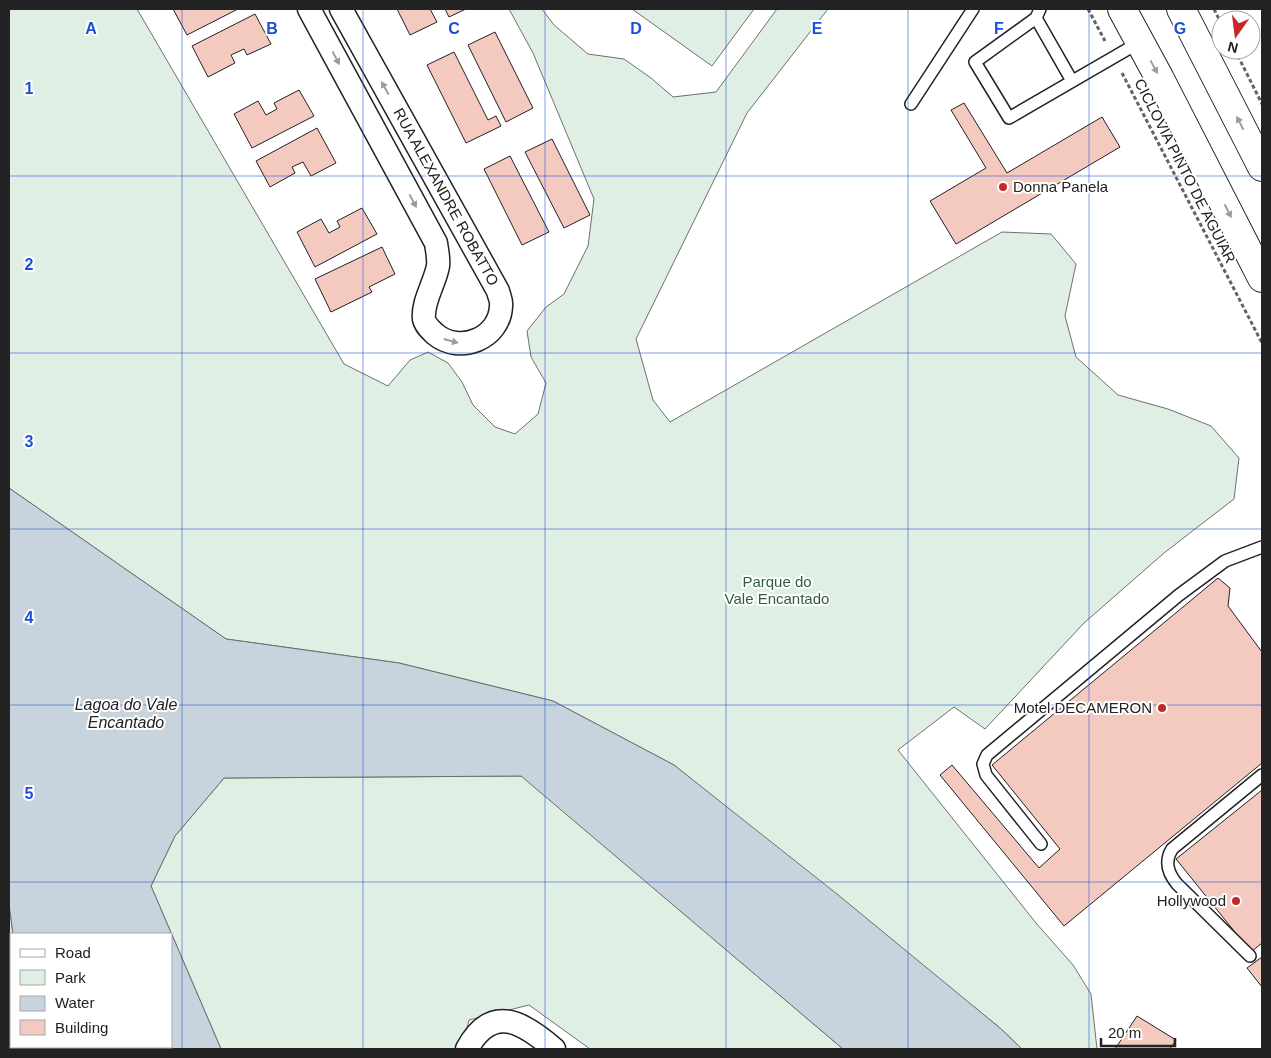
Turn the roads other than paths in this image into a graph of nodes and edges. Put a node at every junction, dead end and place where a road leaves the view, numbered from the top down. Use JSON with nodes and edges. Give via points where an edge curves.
{"nodes":[{"id":1,"x":309,"y":9,"type":"edge"},
{"id":2,"x":341,"y":9,"type":"edge"},
{"id":3,"x":973,"y":9,"type":"edge"},
{"id":4,"x":1122,"y":9,"type":"edge"},
{"id":5,"x":1181,"y":9,"type":"edge"},
{"id":6,"x":1038,"y":13,"type":"edge"},
{"id":7,"x":1140,"y":42,"type":"junction"},
{"id":8,"x":1072,"y":81,"type":"junction"},
{"id":9,"x":911,"y":104,"type":"dead end"},
{"id":10,"x":1262,"y":167,"type":"edge"},
{"id":11,"x":1262,"y":278,"type":"edge"},
{"id":12,"x":1262,"y":547,"type":"edge"},
{"id":13,"x":1262,"y":775,"type":"edge"},
{"id":14,"x":1041,"y":844,"type":"dead end"},
{"id":15,"x":1250,"y":956,"type":"dead end"},
{"id":16,"x":467,"y":1049,"type":"edge"},
{"id":17,"x":554,"y":1049,"type":"edge"}],
"edges":[{"from":1,"to":2,"type":"street","name":"RUA ALEXANDRE ROBATTO","one_way":true,"via":[[436,243],[438,266],[424,319],[429,329],[452,343],[466,344],[480,339],[491,332],[499,319],[502,305],[498,291]]},
{"from":3,"to":9,"type":"lane"},
{"from":4,"to":7,"type":"main road"},
{"from":10,"to":5,"type":"main road","one_way":true},
{"from":6,"to":8,"type":"lane"},
{"from":6,"to":8,"type":"lane","via":[[975,62],[1008,118]]},
{"from":7,"to":8,"type":"lane"},
{"from":7,"to":11,"type":"main road","one_way":true},
{"from":12,"to":14,"type":"lane","via":[[1225,561],[1179,595],[987,755],[983,764],[986,775]]},
{"from":13,"to":15,"type":"lane","via":[[1172,849],[1167,865],[1177,884]]},
{"from":16,"to":17,"type":"street","via":[[481,1029],[493,1022],[509,1021],[525,1027]]}]}
